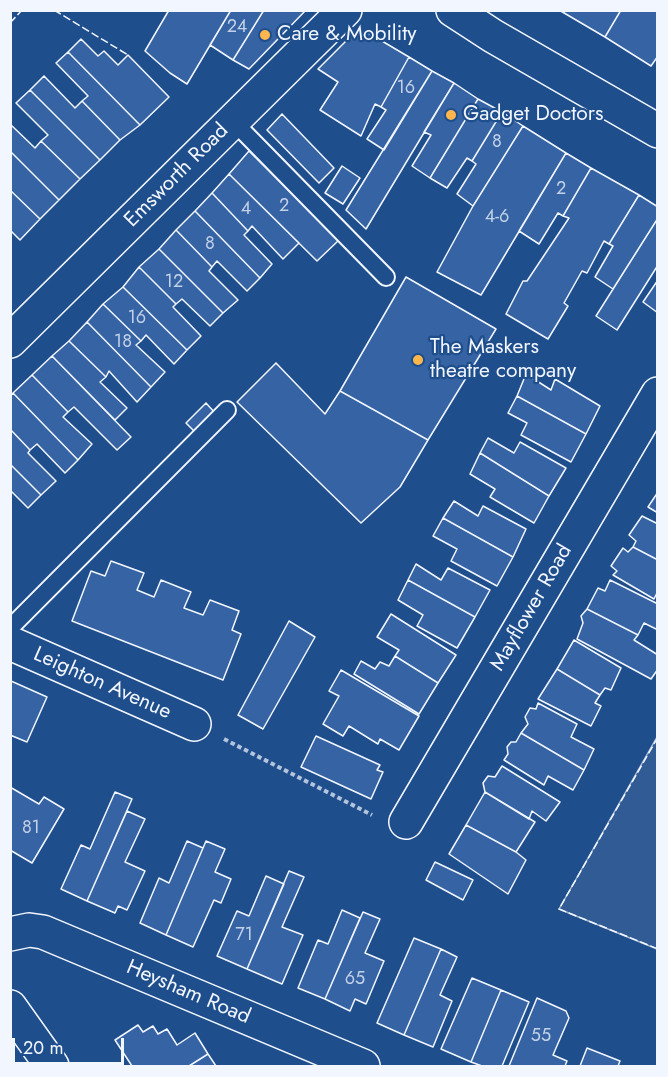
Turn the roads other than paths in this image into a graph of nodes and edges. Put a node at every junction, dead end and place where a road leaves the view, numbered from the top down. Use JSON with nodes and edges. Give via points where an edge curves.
{"nodes":[{"id":1,"x":345,"y":10,"type":"edge"},
{"id":2,"x":453,"y":10,"type":"edge"},
{"id":3,"x":233,"y":121,"type":"junction"},
{"id":4,"x":656,"y":127,"type":"edge"},
{"id":5,"x":386,"y":277,"type":"dead end"},
{"id":6,"x":10,"y":341,"type":"edge"},
{"id":7,"x":654,"y":409,"type":"edge"},
{"id":8,"x":227,"y":410,"type":"dead end"},
{"id":9,"x":10,"y":628,"type":"edge"},
{"id":10,"x":10,"y":644,"type":"edge"},
{"id":11,"x":194,"y":724,"type":"road end"},
{"id":12,"x":406,"y":822,"type":"road end"},
{"id":13,"x":10,"y":934,"type":"edge"},
{"id":14,"x":10,"y":1006,"type":"edge"},
{"id":15,"x":52,"y":1066,"type":"edge"},
{"id":16,"x":363,"y":1066,"type":"edge"}],
"edges":[{"from":1,"to":3,"type":"street","name":"Emsworth Road"},
{"from":2,"to":4,"type":"street"},
{"from":3,"to":5,"type":"lane"},
{"from":3,"to":6,"type":"street","name":"Emsworth Road"},
{"from":7,"to":12,"type":"street","name":"Mayflower Road"},
{"from":8,"to":9,"type":"lane"},
{"from":10,"to":11,"type":"street","name":"Leighton Avenue"},
{"from":13,"to":16,"type":"street","name":"Heysham Road","via":[[44,932]]},
{"from":14,"to":15,"type":"street"}]}
